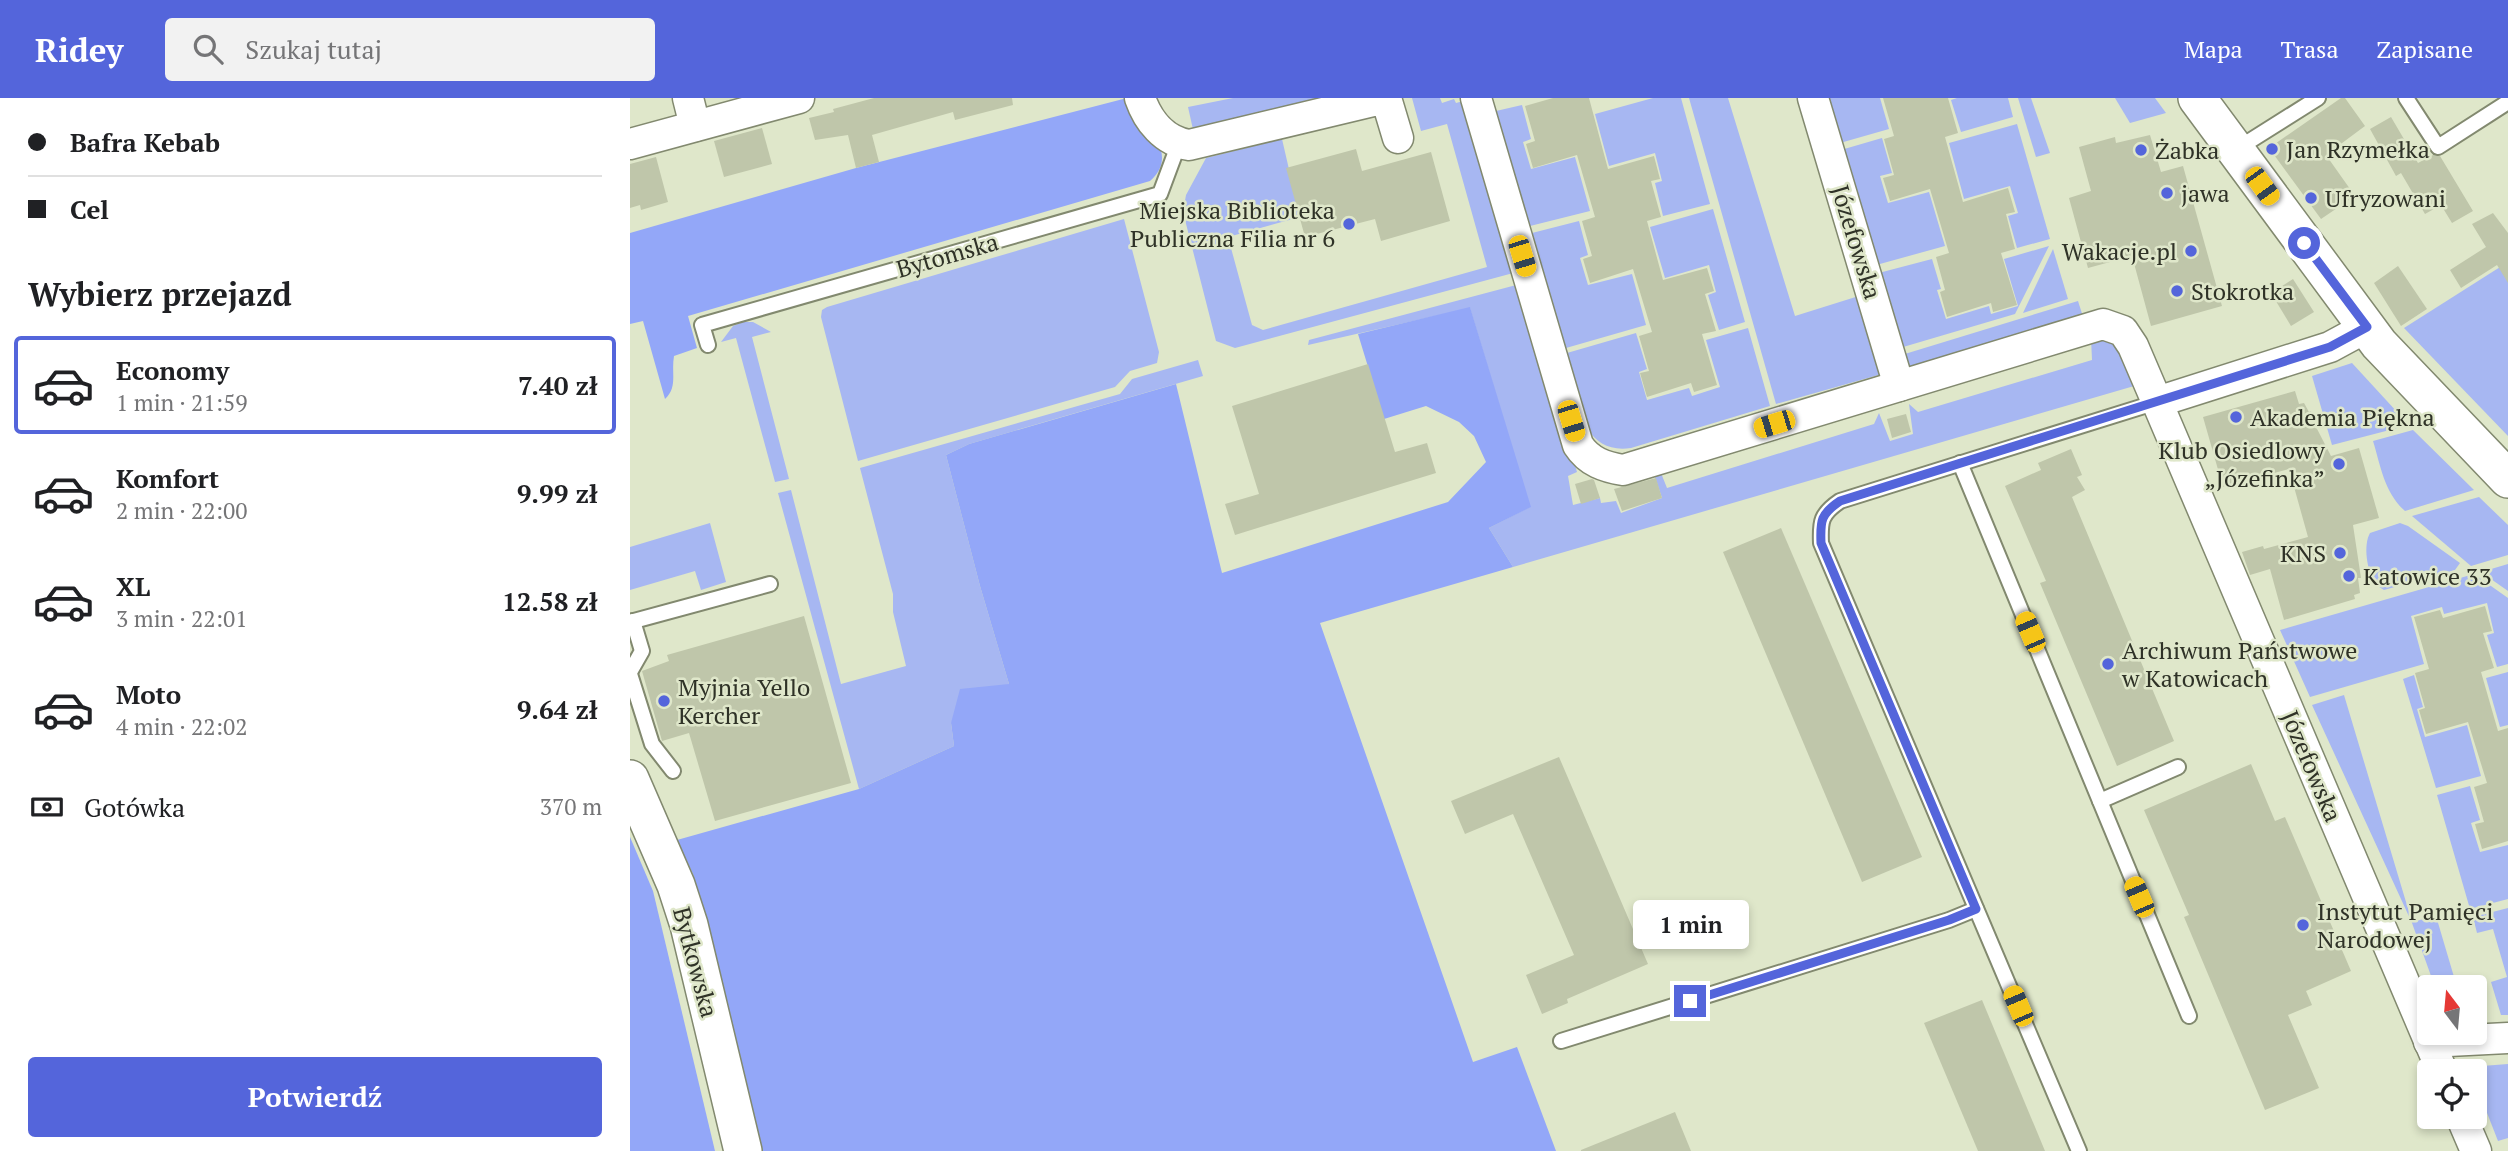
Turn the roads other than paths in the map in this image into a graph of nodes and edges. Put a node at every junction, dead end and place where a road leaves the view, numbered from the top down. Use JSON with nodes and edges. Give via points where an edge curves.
{"nodes":[{"id":1,"x":799,"y":98,"type":"edge"},
{"id":2,"x":1140,"y":98,"type":"edge"},
{"id":3,"x":1476,"y":98,"type":"edge"},
{"id":4,"x":1813,"y":98,"type":"edge"},
{"id":5,"x":2197,"y":98,"type":"edge"},
{"id":6,"x":2318,"y":98,"type":"edge"},
{"id":7,"x":2406,"y":98,"type":"edge"},
{"id":8,"x":2508,"y":102,"type":"edge"},
{"id":9,"x":692,"y":112,"type":"edge"},
{"id":10,"x":1398,"y":138,"type":"dead end"},
{"id":11,"x":630,"y":144,"type":"edge"},
{"id":12,"x":1180,"y":144,"type":"junction"},
{"id":13,"x":2236,"y":150,"type":"junction"},
{"id":14,"x":2367,"y":327,"type":"junction"},
{"id":15,"x":708,"y":345,"type":"dead end"},
{"id":16,"x":1899,"y":386,"type":"junction"},
{"id":17,"x":2157,"y":402,"type":"junction"},
{"id":18,"x":1960,"y":463,"type":"junction"},
{"id":19,"x":2508,"y":479,"type":"edge"},
{"id":20,"x":770,"y":584,"type":"dead end"},
{"id":21,"x":632,"y":621,"type":"edge"},
{"id":22,"x":630,"y":673,"type":"edge"},
{"id":23,"x":2178,"y":767,"type":"dead end"},
{"id":24,"x":673,"y":771,"type":"dead end"},
{"id":25,"x":630,"y":779,"type":"edge"},
{"id":26,"x":2100,"y":801,"type":"junction"},
{"id":27,"x":1976,"y":909,"type":"junction"},
{"id":28,"x":2417,"y":1014,"type":"edge"},
{"id":29,"x":2189,"y":1016,"type":"dead end"},
{"id":30,"x":2508,"y":1038,"type":"edge"},
{"id":31,"x":2487,"y":1039,"type":"edge"},
{"id":32,"x":1561,"y":1041,"type":"dead end"},
{"id":33,"x":2467,"y":1129,"type":"edge"},
{"id":34,"x":743,"y":1151,"type":"edge"},
{"id":35,"x":2079,"y":1151,"type":"edge"},
{"id":36,"x":2476,"y":1151,"type":"edge"}],
"edges":[{"from":1,"to":9,"type":"street"},
{"from":2,"to":12,"type":"street","via":[[1157,127]]},
{"from":3,"to":16,"type":"street","name":"Józefowska","via":[[1578,445],[1600,465],[1623,470]]},
{"from":4,"to":16,"type":"street","name":"Józefowska"},
{"from":5,"to":13,"type":"street"},
{"from":6,"to":13,"type":"lane"},
{"from":7,"to":8,"type":"lane","via":[[2438,147]]},
{"from":9,"to":11,"type":"street"},
{"from":10,"to":12,"type":"street","via":[[1386,98],[1199,145]]},
{"from":12,"to":15,"type":"lane","name":"Bytomska","via":[[1160,194],[702,325]]},
{"from":13,"to":14,"type":"street"},
{"from":14,"to":17,"type":"street","via":[[2330,347]]},
{"from":14,"to":19,"type":"street"},
{"from":16,"to":17,"type":"street","name":"Józefowska","via":[[2103,324],[2123,331]]},
{"from":17,"to":18,"type":"lane"},
{"from":17,"to":28,"type":"street","name":"Józefowska"},
{"from":18,"to":26,"type":"lane"},
{"from":18,"to":27,"type":"lane","via":[[1840,501],[1827,510],[1820,523],[1821,543]]},
{"from":20,"to":21,"type":"lane"},
{"from":21,"to":22,"type":"lane","via":[[642,651]]},
{"from":22,"to":24,"type":"lane","via":[[652,744]]},
{"from":23,"to":26,"type":"lane"},
{"from":25,"to":34,"type":"street","name":"Bytkowska","via":[[689,925]]},
{"from":26,"to":29,"type":"lane"},
{"from":27,"to":32,"type":"lane"},
{"from":27,"to":35,"type":"lane"},
{"from":30,"to":31,"type":"street"},
{"from":33,"to":36,"type":"street"}]}
